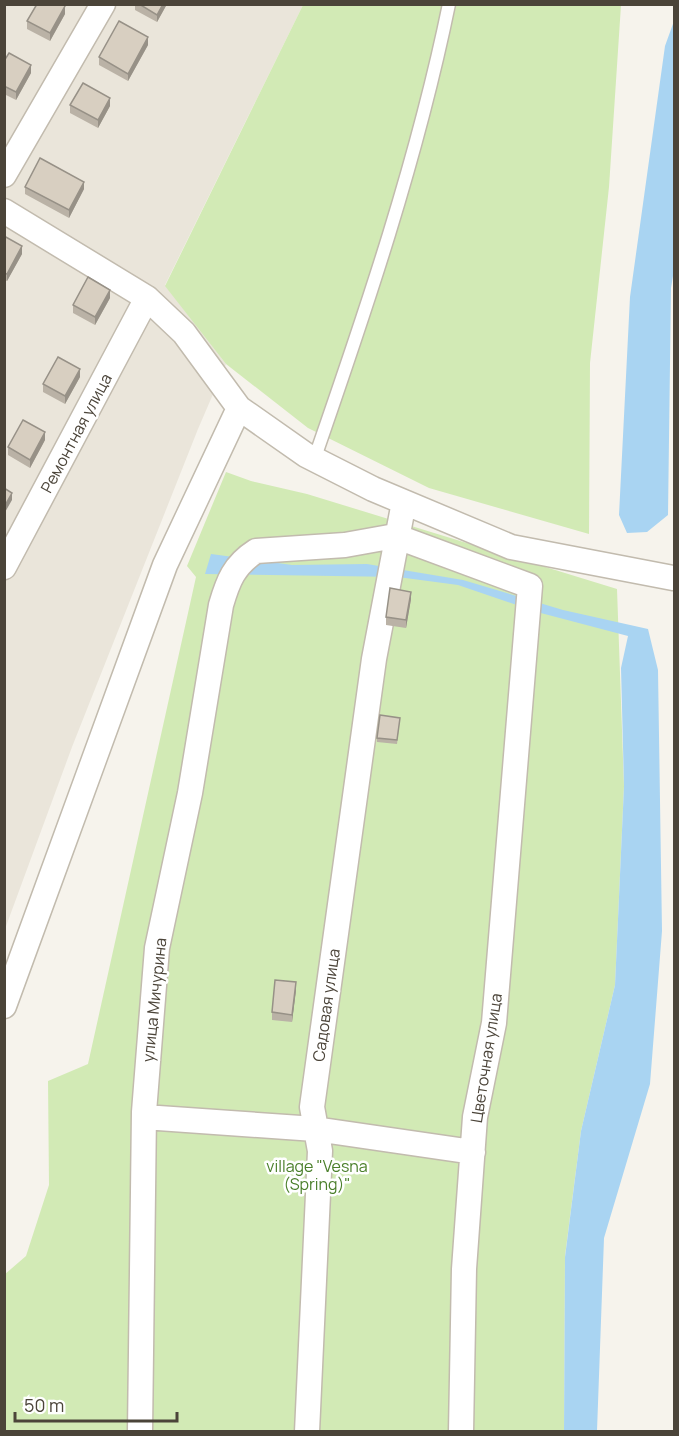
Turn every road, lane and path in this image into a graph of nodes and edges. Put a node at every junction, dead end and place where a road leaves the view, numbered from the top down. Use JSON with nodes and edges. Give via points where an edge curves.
{"nodes":[{"id":1,"x":103,"y":4,"type":"edge"},
{"id":2,"x":449,"y":4,"type":"edge"},
{"id":3,"x":4,"y":176,"type":"edge"},
{"id":4,"x":4,"y":211,"type":"edge"},
{"id":5,"x":147,"y":298,"type":"junction"},
{"id":6,"x":238,"y":408,"type":"junction"},
{"id":7,"x":314,"y":460,"type":"junction"},
{"id":8,"x":404,"y":502,"type":"junction"},
{"id":9,"x":395,"y":536,"type":"junction"},
{"id":10,"x":4,"y":567,"type":"edge"},
{"id":11,"x":673,"y":578,"type":"dead end"},
{"id":12,"x":4,"y":1006,"type":"edge"},
{"id":13,"x":144,"y":1117,"type":"junction"},
{"id":14,"x":315,"y":1129,"type":"junction"},
{"id":15,"x":472,"y":1152,"type":"junction"},
{"id":16,"x":140,"y":1431,"type":"edge"},
{"id":17,"x":307,"y":1431,"type":"edge"},
{"id":18,"x":461,"y":1431,"type":"edge"}],
"edges":[{"from":1,"to":3,"type":"street"},
{"from":2,"to":7,"type":"lane","via":[[420,131],[391,230]]},
{"from":4,"to":5,"type":"street"},
{"from":5,"to":6,"type":"street","via":[[184,333]]},
{"from":5,"to":10,"type":"street","name":"Ремонтная улица"},
{"from":6,"to":7,"type":"street"},
{"from":6,"to":12,"type":"street","via":[[165,565]]},
{"from":7,"to":8,"type":"street"},
{"from":8,"to":9,"type":"street","name":"Садовая улица"},
{"from":8,"to":11,"type":"street","via":[[511,547]]},
{"from":9,"to":13,"type":"street","name":"улица Мичурина","via":[[336,546],[266,549],[256,551],[237,567],[221,605],[190,793],[157,948]]},
{"from":9,"to":14,"type":"street","name":"Садовая улица","via":[[312,1107]]},
{"from":9,"to":15,"type":"street","name":"Цветочная улица","via":[[530,586],[495,1023],[475,1117]]},
{"from":13,"to":14,"type":"street"},
{"from":13,"to":16,"type":"street","name":"улица Мичурина"},
{"from":14,"to":15,"type":"street"},
{"from":14,"to":17,"type":"street","name":"Садовая улица","via":[[320,1151]]},
{"from":15,"to":18,"type":"street","name":"Цветочная улица","via":[[464,1269]]}]}
